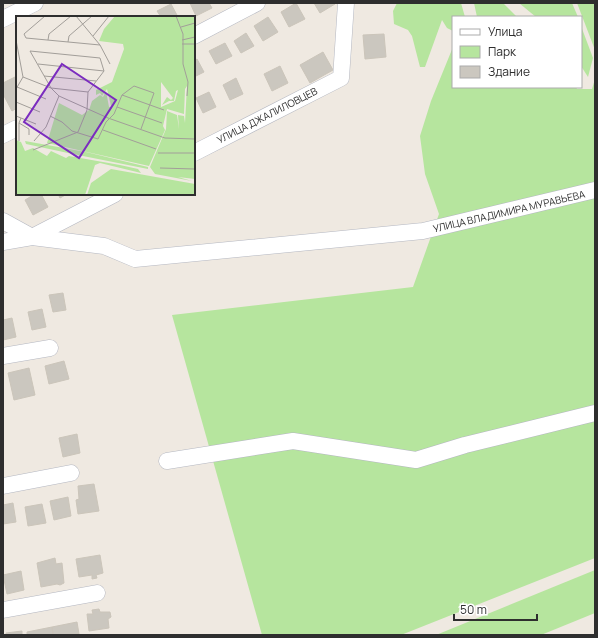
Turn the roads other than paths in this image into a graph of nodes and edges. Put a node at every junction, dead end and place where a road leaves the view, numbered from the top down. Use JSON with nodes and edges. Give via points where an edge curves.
{"nodes":[{"id":1,"x":35,"y":3,"type":"edge"},
{"id":2,"x":257,"y":3,"type":"edge"},
{"id":3,"x":346,"y":3,"type":"edge"},
{"id":4,"x":3,"y":19,"type":"edge"},
{"id":5,"x":195,"y":35,"type":"edge"},
{"id":6,"x":16,"y":128,"type":"edge"},
{"id":7,"x":3,"y":135,"type":"edge"},
{"id":8,"x":195,"y":152,"type":"edge"},
{"id":9,"x":595,"y":190,"type":"edge"},
{"id":10,"x":113,"y":195,"type":"edge"},
{"id":11,"x":3,"y":221,"type":"edge"},
{"id":12,"x":32,"y":237,"type":"junction"},
{"id":13,"x":3,"y":242,"type":"edge"},
{"id":14,"x":50,"y":348,"type":"dead end"},
{"id":15,"x":3,"y":356,"type":"edge"},
{"id":16,"x":595,"y":413,"type":"edge"},
{"id":17,"x":167,"y":460,"type":"dead end"},
{"id":18,"x":70,"y":473,"type":"dead end"},
{"id":19,"x":3,"y":486,"type":"edge"},
{"id":20,"x":97,"y":593,"type":"dead end"},
{"id":21,"x":3,"y":610,"type":"edge"}],
"edges":[{"from":1,"to":4,"type":"street"},
{"from":2,"to":5,"type":"street"},
{"from":3,"to":8,"type":"street","name":"УЛИЦА ДЖАЛИЛОВЦЕВ","via":[[341,78]]},
{"from":6,"to":7,"type":"street"},
{"from":9,"to":12,"type":"street","name":"УЛИЦА ВЛАДИМИРА МУРАВЬЕВА","via":[[423,231],[135,259],[104,246]]},
{"from":10,"to":12,"type":"street"},
{"from":11,"to":12,"type":"street"},
{"from":12,"to":13,"type":"street"},
{"from":14,"to":15,"type":"street"},
{"from":16,"to":17,"type":"street","via":[[465,445],[416,460],[293,441]]},
{"from":18,"to":19,"type":"street"},
{"from":20,"to":21,"type":"street"}]}
